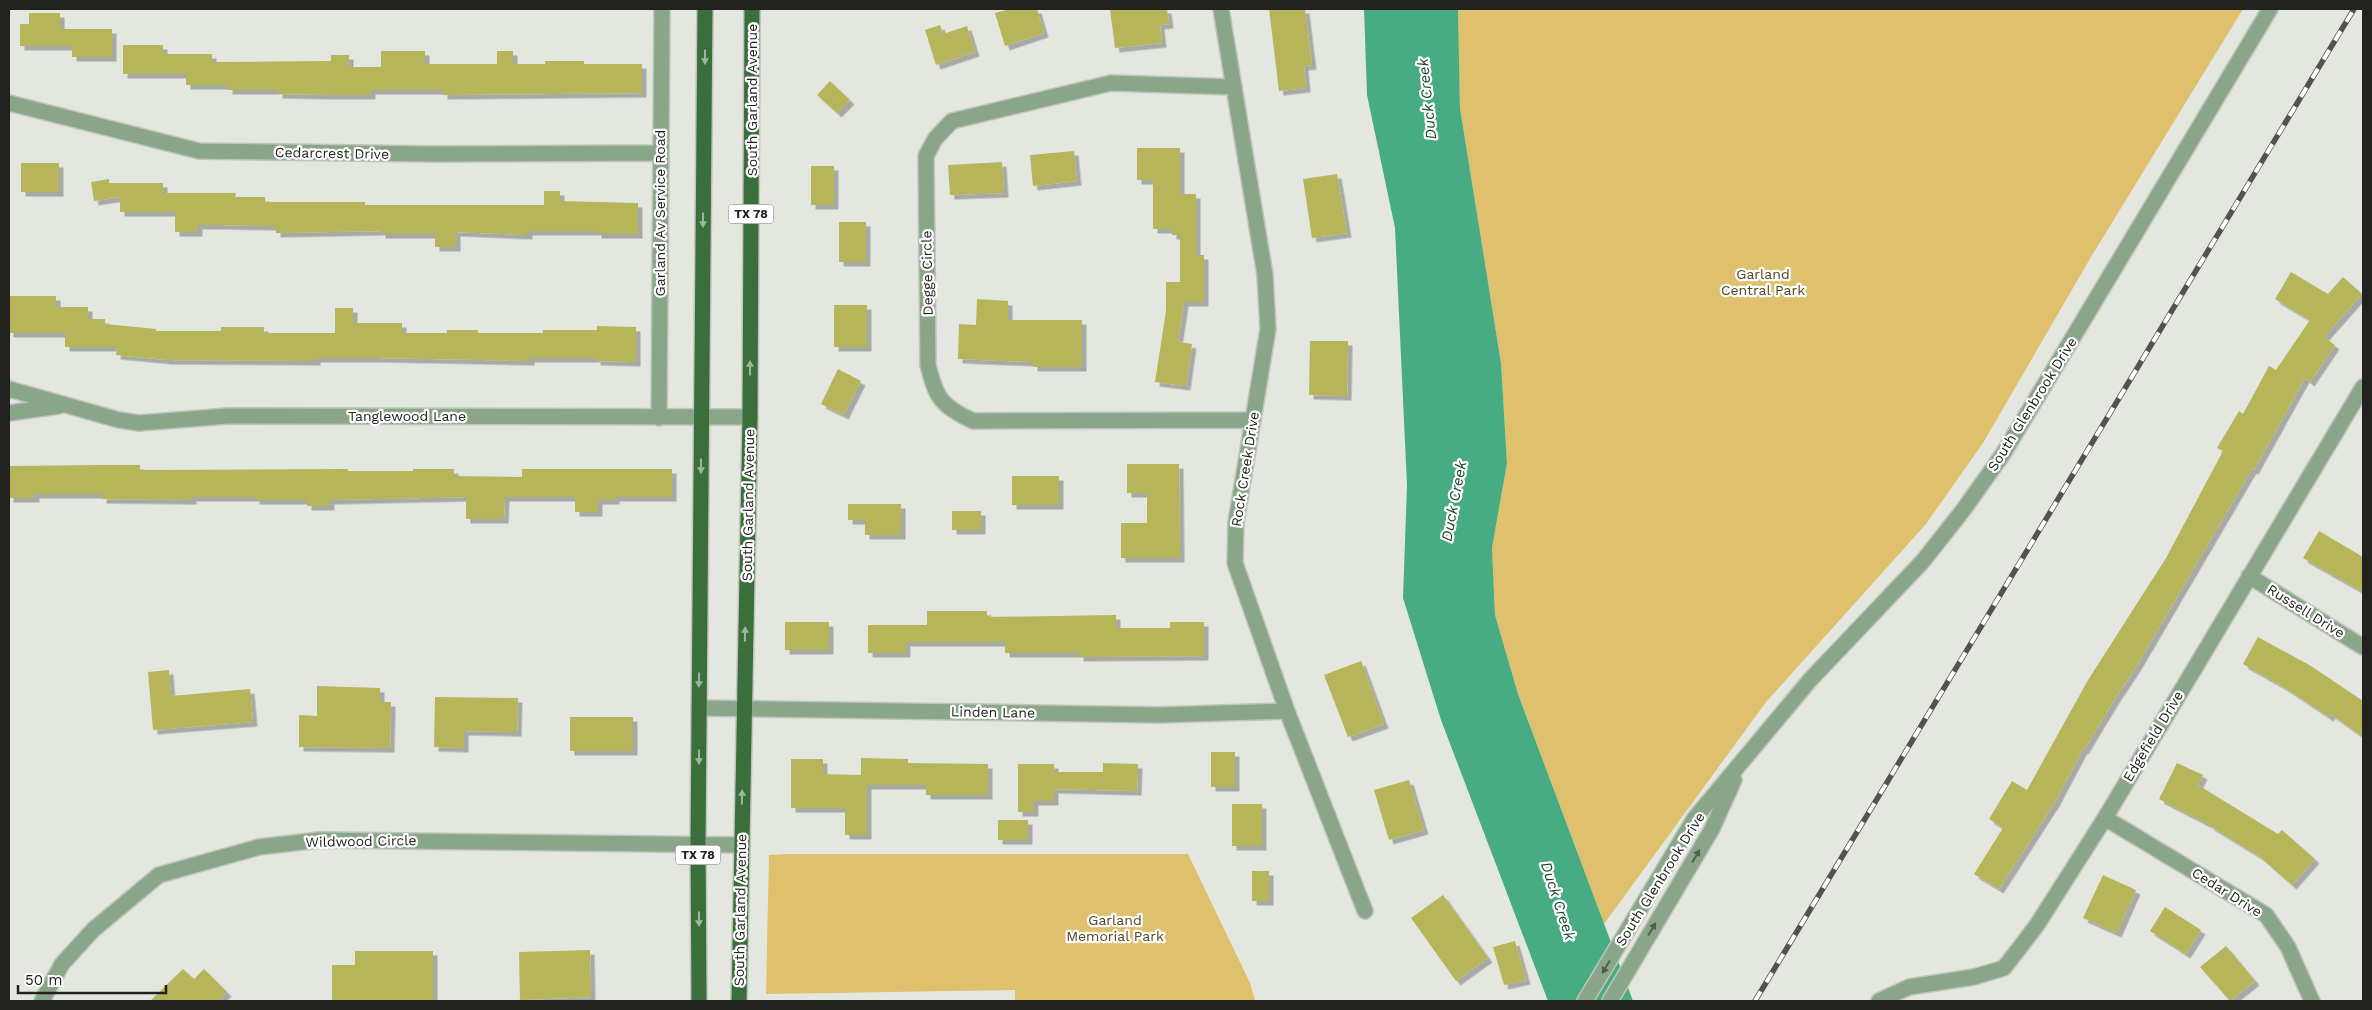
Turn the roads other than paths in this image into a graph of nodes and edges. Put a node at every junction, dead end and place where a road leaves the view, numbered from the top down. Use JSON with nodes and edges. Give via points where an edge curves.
{"nodes":[{"id":1,"x":662,"y":9,"type":"edge"},
{"id":2,"x":705,"y":9,"type":"edge"},
{"id":3,"x":752,"y":9,"type":"edge"},
{"id":4,"x":1222,"y":9,"type":"edge"},
{"id":5,"x":2270,"y":9,"type":"edge"},
{"id":6,"x":1234,"y":87,"type":"junction"},
{"id":7,"x":9,"y":103,"type":"edge"},
{"id":8,"x":660,"y":154,"type":"junction"},
{"id":9,"x":2363,"y":388,"type":"edge"},
{"id":10,"x":9,"y":389,"type":"edge"},
{"id":11,"x":66,"y":405,"type":"junction"},
{"id":12,"x":9,"y":413,"type":"edge"},
{"id":13,"x":702,"y":417,"type":"junction"},
{"id":14,"x":750,"y":417,"type":"junction"},
{"id":15,"x":659,"y":418,"type":"junction"},
{"id":16,"x":1253,"y":420,"type":"junction"},
{"id":17,"x":2249,"y":576,"type":"junction"},
{"id":18,"x":2363,"y":646,"type":"edge"},
{"id":19,"x":699,"y":708,"type":"junction"},
{"id":20,"x":743,"y":708,"type":"junction"},
{"id":21,"x":1287,"y":711,"type":"junction"},
{"id":22,"x":1742,"y":763,"type":"junction"},
{"id":23,"x":2105,"y":818,"type":"junction"},
{"id":24,"x":698,"y":844,"type":"junction"},
{"id":25,"x":741,"y":845,"type":"junction"},
{"id":26,"x":1365,"y":911,"type":"dead end"},
{"id":27,"x":42,"y":1001,"type":"edge"},
{"id":28,"x":699,"y":1001,"type":"edge"},
{"id":29,"x":739,"y":1001,"type":"edge"},
{"id":30,"x":1585,"y":1001,"type":"edge"},
{"id":31,"x":1610,"y":1001,"type":"edge"},
{"id":32,"x":1879,"y":1001,"type":"edge"},
{"id":33,"x":2312,"y":1001,"type":"edge"}],
"edges":[{"from":1,"to":8,"type":"street","name":"Garland Av Service Road"},
{"from":2,"to":13,"type":"main road","number":"TX 78","one_way":true},
{"from":14,"to":3,"type":"main road","name":"South Garland Avenue","number":"TX 78","one_way":true},
{"from":4,"to":6,"type":"street","name":"Rock Creek Drive"},
{"from":5,"to":22,"type":"street","name":"South Glenbrook Drive","via":[[2003,454],[1923,561],[1810,680]]},
{"from":6,"to":16,"type":"street","name":"Rock Creek Drive","via":[[1266,284],[1268,329]]},
{"from":6,"to":16,"type":"street","name":"Degge Circle","via":[[1111,83],[952,121],[935,139],[926,156],[928,364],[936,394],[953,412],[972,421]]},
{"from":7,"to":8,"type":"street","name":"Cedarcrest Drive","via":[[200,150]]},
{"from":8,"to":15,"type":"street","name":"Garland Av Service Road"},
{"from":9,"to":17,"type":"street","name":"Edgefield Drive"},
{"from":10,"to":11,"type":"street","name":"Tanglewood Lane"},
{"from":11,"to":12,"type":"street","name":"Tanglewood Lane"},
{"from":11,"to":15,"type":"street","name":"Tanglewood Lane","via":[[139,423],[238,416]]},
{"from":13,"to":14,"type":"street","name":"Tanglewood Lane"},
{"from":13,"to":15,"type":"street","name":"Tanglewood Lane"},
{"from":13,"to":19,"type":"main road","number":"TX 78","one_way":true},
{"from":20,"to":14,"type":"main road","name":"South Garland Avenue","number":"TX 78","one_way":true},
{"from":16,"to":21,"type":"street","name":"Rock Creek Drive","via":[[1236,522],[1235,563]]},
{"from":17,"to":18,"type":"street","name":"Russell Drive"},
{"from":17,"to":23,"type":"street","name":"Edgefield Drive"},
{"from":19,"to":20,"type":"street","name":"Linden Lane"},
{"from":19,"to":24,"type":"main road","number":"TX 78","one_way":true},
{"from":20,"to":21,"type":"street","name":"Linden Lane","via":[[1159,715]]},
{"from":25,"to":20,"type":"main road","name":"South Garland Avenue","number":"TX 78","one_way":true},
{"from":21,"to":26,"type":"street","name":"Rock Creek Drive"},
{"from":22,"to":30,"type":"street","name":"South Glenbrook Drive","one_way":true,"via":[[1694,819]]},
{"from":31,"to":22,"type":"street","name":"South Glenbrook Drive","one_way":true,"via":[[1712,829]]},
{"from":23,"to":32,"type":"street","name":"Edgefield Drive","via":[[2037,925],[2004,968],[1974,977],[1909,987]]},
{"from":23,"to":33,"type":"street","name":"Cedar Drive","via":[[2266,915],[2288,947]]},
{"from":24,"to":25,"type":"street","name":"Wildwood Circle"},
{"from":24,"to":27,"type":"street","name":"Wildwood Circle","via":[[319,840],[259,847],[159,875],[93,930],[62,964]]},
{"from":24,"to":28,"type":"main road","number":"TX 78","one_way":true},
{"from":25,"to":29,"type":"main road","name":"South Garland Avenue","number":"TX 78"}]}
